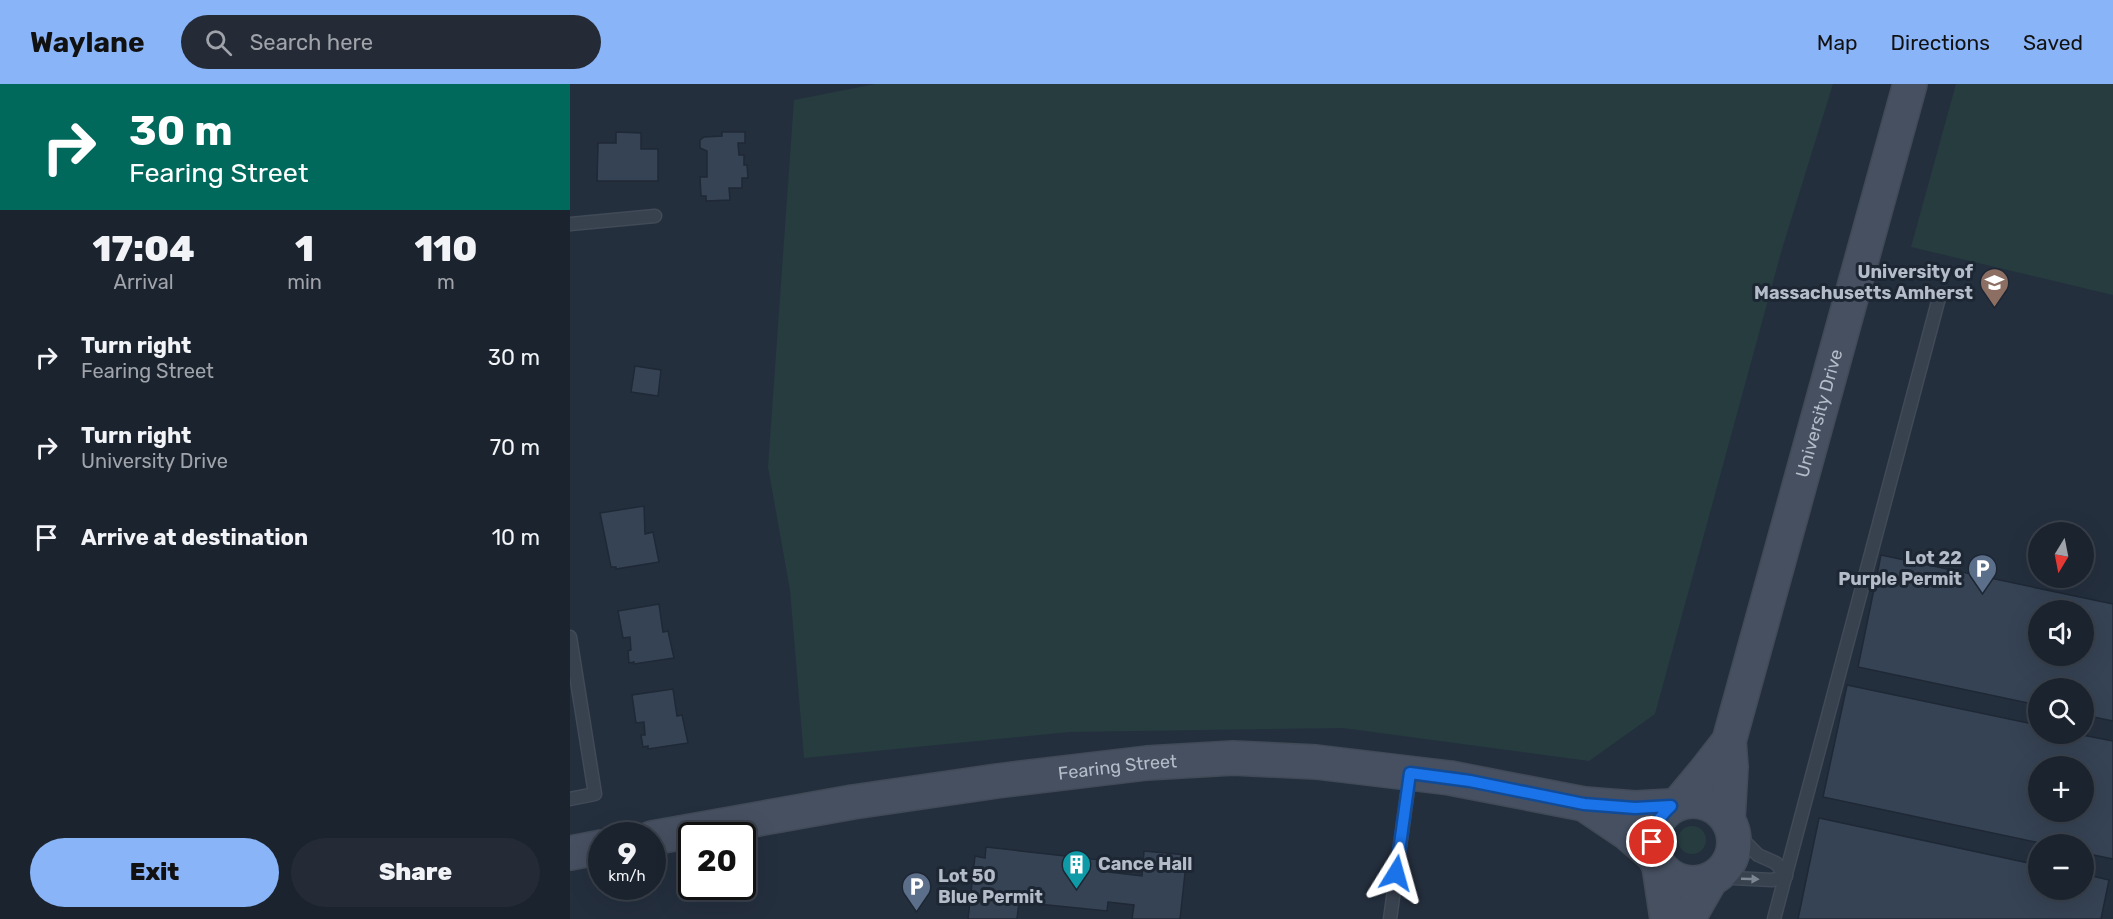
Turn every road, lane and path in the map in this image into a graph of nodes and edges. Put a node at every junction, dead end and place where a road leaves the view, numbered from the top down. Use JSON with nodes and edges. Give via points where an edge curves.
{"nodes":[{"id":1,"x":1910,"y":84,"type":"edge"},
{"id":2,"x":655,"y":216,"type":"dead end"},
{"id":3,"x":570,"y":224,"type":"edge"},
{"id":4,"x":1940,"y":294,"type":"dead end"},
{"id":5,"x":570,"y":637,"type":"edge"},
{"id":6,"x":1729,"y":741,"type":"junction"},
{"id":7,"x":1410,"y":773,"type":"junction"},
{"id":8,"x":570,"y":799,"type":"edge"},
{"id":9,"x":1584,"y":804,"type":"junction"},
{"id":10,"x":1675,"y":804,"type":"junction"},
{"id":11,"x":1730,"y":824,"type":"junction"},
{"id":12,"x":666,"y":835,"type":"edge"},
{"id":13,"x":588,"y":850,"type":"edge"},
{"id":14,"x":570,"y":853,"type":"edge"},
{"id":15,"x":1657,"y":861,"type":"junction"},
{"id":16,"x":1786,"y":876,"type":"junction"},
{"id":17,"x":1712,"y":878,"type":"junction"},
{"id":18,"x":1390,"y":919,"type":"edge"},
{"id":19,"x":1666,"y":919,"type":"edge"},
{"id":20,"x":1688,"y":919,"type":"edge"},
{"id":21,"x":1774,"y":919,"type":"edge"}],
"edges":[{"from":1,"to":6,"type":"main road","name":"University Drive"},
{"from":2,"to":3,"type":"lane"},
{"from":4,"to":16,"type":"lane"},
{"from":5,"to":8,"type":"lane","via":[[595,794]]},
{"from":6,"to":10,"type":"main road","name":"University Drive"},
{"from":6,"to":11,"type":"main road","name":"University Drive"},
{"from":7,"to":9,"type":"main road","name":"Fearing Street","via":[[1461,779]]},
{"from":7,"to":12,"type":"main road","name":"Fearing Street","via":[[1274,759],[1178,760],[853,802]]},
{"from":7,"to":18,"type":"lane"},
{"from":9,"to":10,"type":"main road","name":"Fearing Street","via":[[1635,808]]},
{"from":9,"to":15,"type":"main road","name":"Fearing Street","via":[[1627,833]]},
{"from":10,"to":11,"type":"main road","via":[[1701,801],[1720,810]]},
{"from":10,"to":15,"type":"main road","name":"University Drive","via":[[1660,815],[1654,828],[1652,842]]},
{"from":11,"to":16,"type":"lane","via":[[1758,855],[1776,863]]},
{"from":11,"to":17,"type":"main road","name":"University Drive","via":[[1734,851],[1730,862]]},
{"from":13,"to":14,"type":"main road"},
{"from":15,"to":17,"type":"main road","via":[[1670,876],[1683,882]]},
{"from":15,"to":19,"type":"main road","name":"University Drive"},
{"from":17,"to":16,"type":"lane","one_way":true,"via":[[1772,880]]},
{"from":16,"to":21,"type":"lane"},
{"from":17,"to":20,"type":"main road","name":"University Drive"}]}
